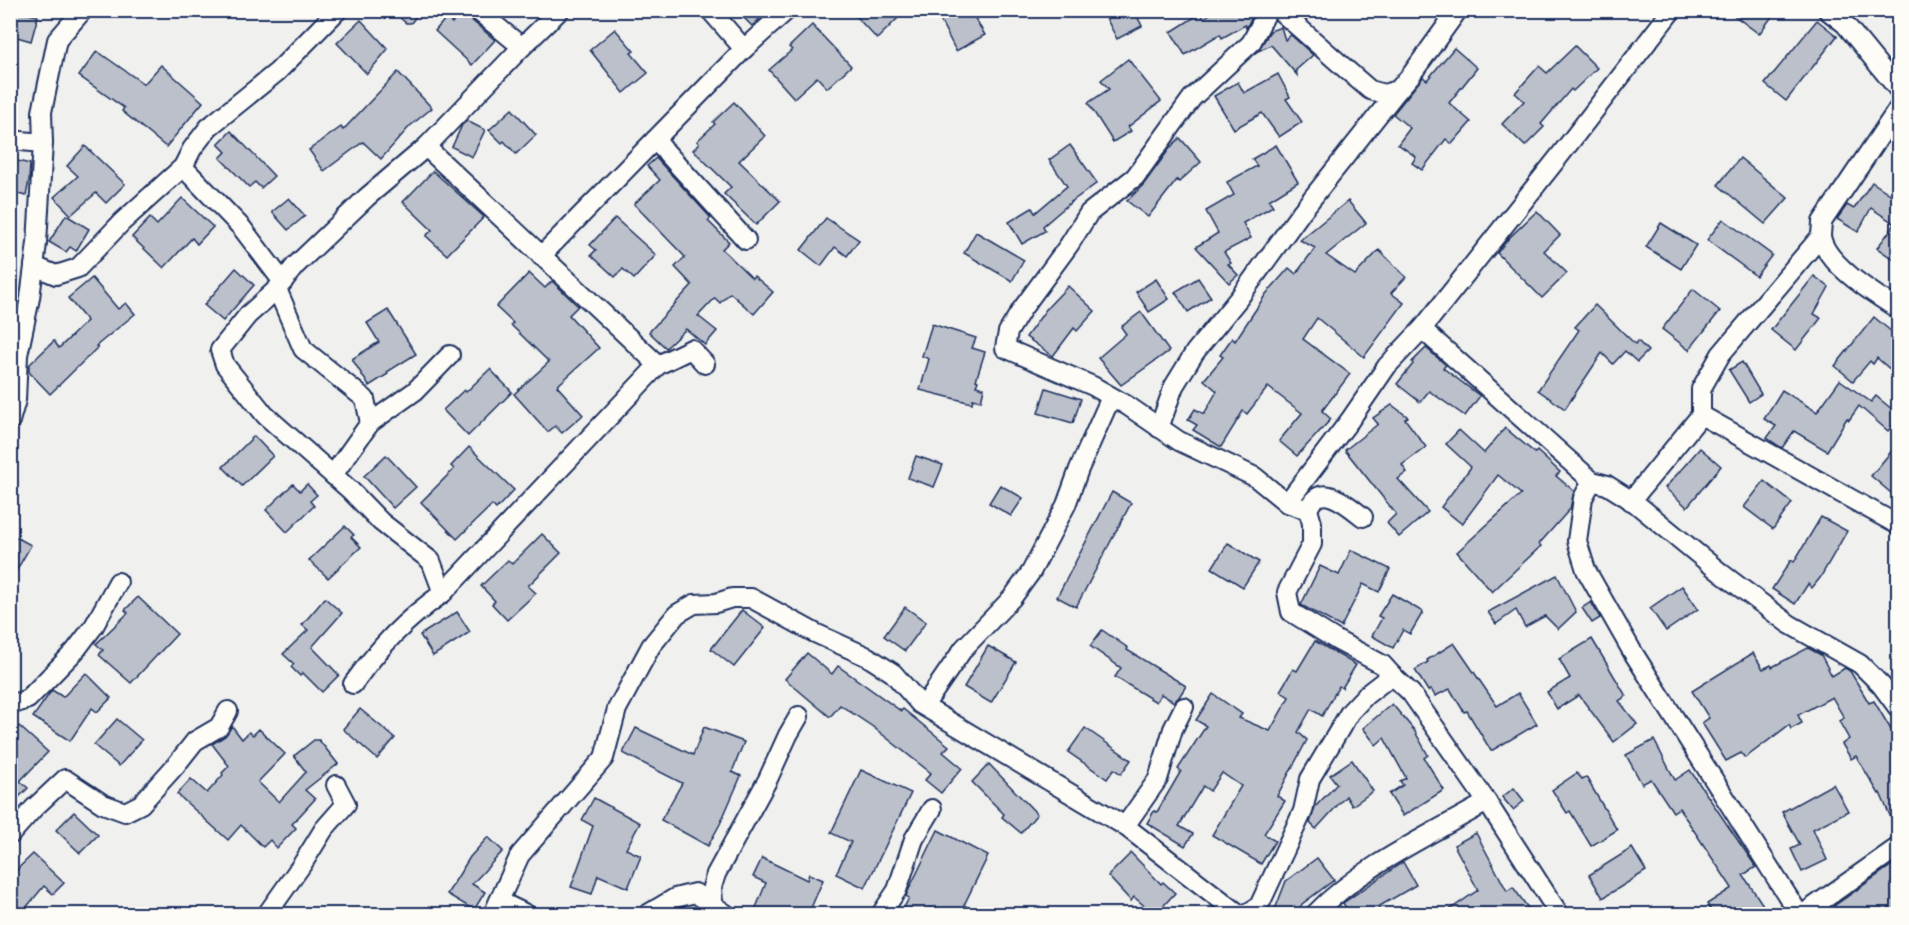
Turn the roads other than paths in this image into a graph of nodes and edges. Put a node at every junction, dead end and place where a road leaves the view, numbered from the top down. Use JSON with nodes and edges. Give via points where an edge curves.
{"nodes":[{"id":1,"x":83,"y":10,"type":"edge"},
{"id":2,"x":338,"y":10,"type":"edge"},
{"id":3,"x":477,"y":10,"type":"edge"},
{"id":4,"x":560,"y":10,"type":"edge"},
{"id":5,"x":710,"y":10,"type":"edge"},
{"id":6,"x":787,"y":10,"type":"edge"},
{"id":7,"x":1268,"y":10,"type":"edge"},
{"id":8,"x":1279,"y":10,"type":"edge"},
{"id":9,"x":1458,"y":10,"type":"edge"},
{"id":10,"x":1672,"y":10,"type":"edge"},
{"id":11,"x":1827,"y":10,"type":"edge"},
{"id":12,"x":522,"y":47,"type":"junction"},
{"id":13,"x":744,"y":49,"type":"junction"},
{"id":14,"x":1899,"y":89,"type":"edge"},
{"id":15,"x":1398,"y":90,"type":"junction"},
{"id":16,"x":1899,"y":109,"type":"edge"},
{"id":17,"x":10,"y":140,"type":"edge"},
{"id":18,"x":655,"y":140,"type":"junction"},
{"id":19,"x":43,"y":143,"type":"junction"},
{"id":20,"x":426,"y":147,"type":"junction"},
{"id":21,"x":183,"y":167,"type":"junction"},
{"id":22,"x":1821,"y":236,"type":"junction"},
{"id":23,"x":746,"y":240,"type":"dead end"},
{"id":24,"x":541,"y":256,"type":"junction"},
{"id":25,"x":34,"y":266,"type":"junction"},
{"id":26,"x":280,"y":285,"type":"junction"},
{"id":27,"x":1899,"y":309,"type":"edge"},
{"id":28,"x":1422,"y":329,"type":"junction"},
{"id":29,"x":450,"y":356,"type":"dead end"},
{"id":30,"x":705,"y":364,"type":"dead end"},
{"id":31,"x":658,"y":365,"type":"junction"},
{"id":32,"x":1112,"y":397,"type":"junction"},
{"id":33,"x":1701,"y":415,"type":"junction"},
{"id":34,"x":10,"y":421,"type":"edge"},
{"id":35,"x":370,"y":423,"type":"junction"},
{"id":36,"x":1159,"y":428,"type":"junction"},
{"id":37,"x":333,"y":475,"type":"junction"},
{"id":38,"x":1592,"y":481,"type":"junction"},
{"id":39,"x":1632,"y":501,"type":"junction"},
{"id":40,"x":1287,"y":503,"type":"junction"},
{"id":41,"x":1308,"y":510,"type":"junction"},
{"id":42,"x":1363,"y":517,"type":"dead end"},
{"id":43,"x":1899,"y":525,"type":"edge"},
{"id":44,"x":118,"y":582,"type":"dead end"},
{"id":45,"x":443,"y":593,"type":"junction"},
{"id":46,"x":1392,"y":675,"type":"junction"},
{"id":47,"x":354,"y":684,"type":"dead end"},
{"id":48,"x":10,"y":705,"type":"edge"},
{"id":49,"x":924,"y":706,"type":"junction"},
{"id":50,"x":1184,"y":707,"type":"dead end"},
{"id":51,"x":1899,"y":708,"type":"edge"},
{"id":52,"x":228,"y":711,"type":"dead end"},
{"id":53,"x":799,"y":716,"type":"dead end"},
{"id":54,"x":336,"y":785,"type":"dead end"},
{"id":55,"x":1487,"y":802,"type":"junction"},
{"id":56,"x":932,"y":809,"type":"dead end"},
{"id":57,"x":1125,"y":826,"type":"junction"},
{"id":58,"x":10,"y":836,"type":"edge"},
{"id":59,"x":1899,"y":847,"type":"edge"},
{"id":60,"x":711,"y":900,"type":"edge"},
{"id":61,"x":496,"y":908,"type":"edge"},
{"id":62,"x":267,"y":915,"type":"edge"},
{"id":63,"x":526,"y":915,"type":"edge"},
{"id":64,"x":648,"y":915,"type":"edge"},
{"id":65,"x":881,"y":915,"type":"edge"},
{"id":66,"x":1239,"y":915,"type":"edge"},
{"id":67,"x":1246,"y":915,"type":"edge"},
{"id":68,"x":1315,"y":915,"type":"edge"},
{"id":69,"x":1559,"y":915,"type":"edge"},
{"id":70,"x":1801,"y":915,"type":"edge"}],
"edges":[{"from":1,"to":19,"type":"street","via":[[57,40],[42,112]]},
{"from":2,"to":21,"type":"street","via":[[277,72],[209,127]]},
{"from":3,"to":12,"type":"street"},
{"from":4,"to":12,"type":"street"},
{"from":5,"to":13,"type":"street"},
{"from":6,"to":13,"type":"street"},
{"from":7,"to":32,"type":"street","via":[[1251,43],[1192,98],[1135,177],[1089,213],[1008,332],[1005,348]]},
{"from":8,"to":15,"type":"street","via":[[1370,90],[1384,94]]},
{"from":9,"to":15,"type":"street"},
{"from":10,"to":28,"type":"street"},
{"from":11,"to":14,"type":"street","via":[[1845,24]]},
{"from":12,"to":20,"type":"street"},
{"from":13,"to":18,"type":"street"},
{"from":15,"to":36,"type":"street","via":[[1195,352],[1174,386]]},
{"from":16,"to":22,"type":"street","via":[[1822,222]]},
{"from":17,"to":19,"type":"street"},
{"from":18,"to":23,"type":"street"},
{"from":18,"to":24,"type":"street"},
{"from":19,"to":25,"type":"street"},
{"from":20,"to":24,"type":"street"},
{"from":20,"to":26,"type":"street","via":[[367,197]]},
{"from":21,"to":25,"type":"street","via":[[78,268],[56,275]]},
{"from":21,"to":26,"type":"street","via":[[242,228]]},
{"from":22,"to":27,"type":"street","via":[[1844,270]]},
{"from":22,"to":33,"type":"street","via":[[1721,354],[1701,389]]},
{"from":24,"to":31,"type":"street"},
{"from":25,"to":34,"type":"street"},
{"from":26,"to":35,"type":"street","via":[[303,349],[364,399]]},
{"from":26,"to":37,"type":"street","via":[[248,315],[220,350],[225,365],[265,416]]},
{"from":28,"to":38,"type":"street"},
{"from":28,"to":40,"type":"street","via":[[1387,366]]},
{"from":29,"to":35,"type":"street","via":[[415,391]]},
{"from":30,"to":31,"type":"street","via":[[691,349]]},
{"from":31,"to":45,"type":"street"},
{"from":32,"to":36,"type":"street"},
{"from":32,"to":49,"type":"street","via":[[1066,505],[1031,572],[964,648]]},
{"from":33,"to":39,"type":"street"},
{"from":33,"to":43,"type":"street"},
{"from":35,"to":37,"type":"street"},
{"from":36,"to":40,"type":"street","via":[[1196,451],[1255,477]]},
{"from":37,"to":45,"type":"street","via":[[381,522],[431,561]]},
{"from":38,"to":39,"type":"street","via":[[1606,484]]},
{"from":38,"to":70,"type":"street","via":[[1583,498],[1577,541],[1586,570],[1632,651]]},
{"from":39,"to":51,"type":"street","via":[[1789,624],[1860,663]]},
{"from":40,"to":41,"type":"street"},
{"from":41,"to":42,"type":"street","via":[[1311,503],[1328,495]]},
{"from":41,"to":46,"type":"street","via":[[1312,544],[1287,592],[1291,612],[1383,665]]},
{"from":44,"to":48,"type":"street","via":[[75,651],[28,699]]},
{"from":45,"to":47,"type":"street","via":[[396,630]]},
{"from":46,"to":55,"type":"street","via":[[1411,693]]},
{"from":46,"to":67,"type":"street","via":[[1350,712],[1310,779],[1303,811],[1259,906]]},
{"from":49,"to":57,"type":"street"},
{"from":49,"to":61,"type":"street","via":[[893,673],[868,657],[751,598],[694,604],[676,614],[651,646],[616,710],[604,758],[520,855]]},
{"from":50,"to":57,"type":"street","via":[[1158,779]]},
{"from":52,"to":58,"type":"street","via":[[219,727],[195,741],[141,804],[125,812],[103,804],[65,779]]},
{"from":53,"to":60,"type":"street","via":[[716,874]]},
{"from":54,"to":62,"type":"street","via":[[346,804],[324,829]]},
{"from":55,"to":68,"type":"street","via":[[1382,863]]},
{"from":55,"to":69,"type":"street"},
{"from":56,"to":65,"type":"street","via":[[914,839],[897,890]]},
{"from":57,"to":66,"type":"street"},
{"from":59,"to":70,"type":"street"},
{"from":60,"to":64,"type":"street","via":[[675,898]]},
{"from":61,"to":63,"type":"street"}]}
